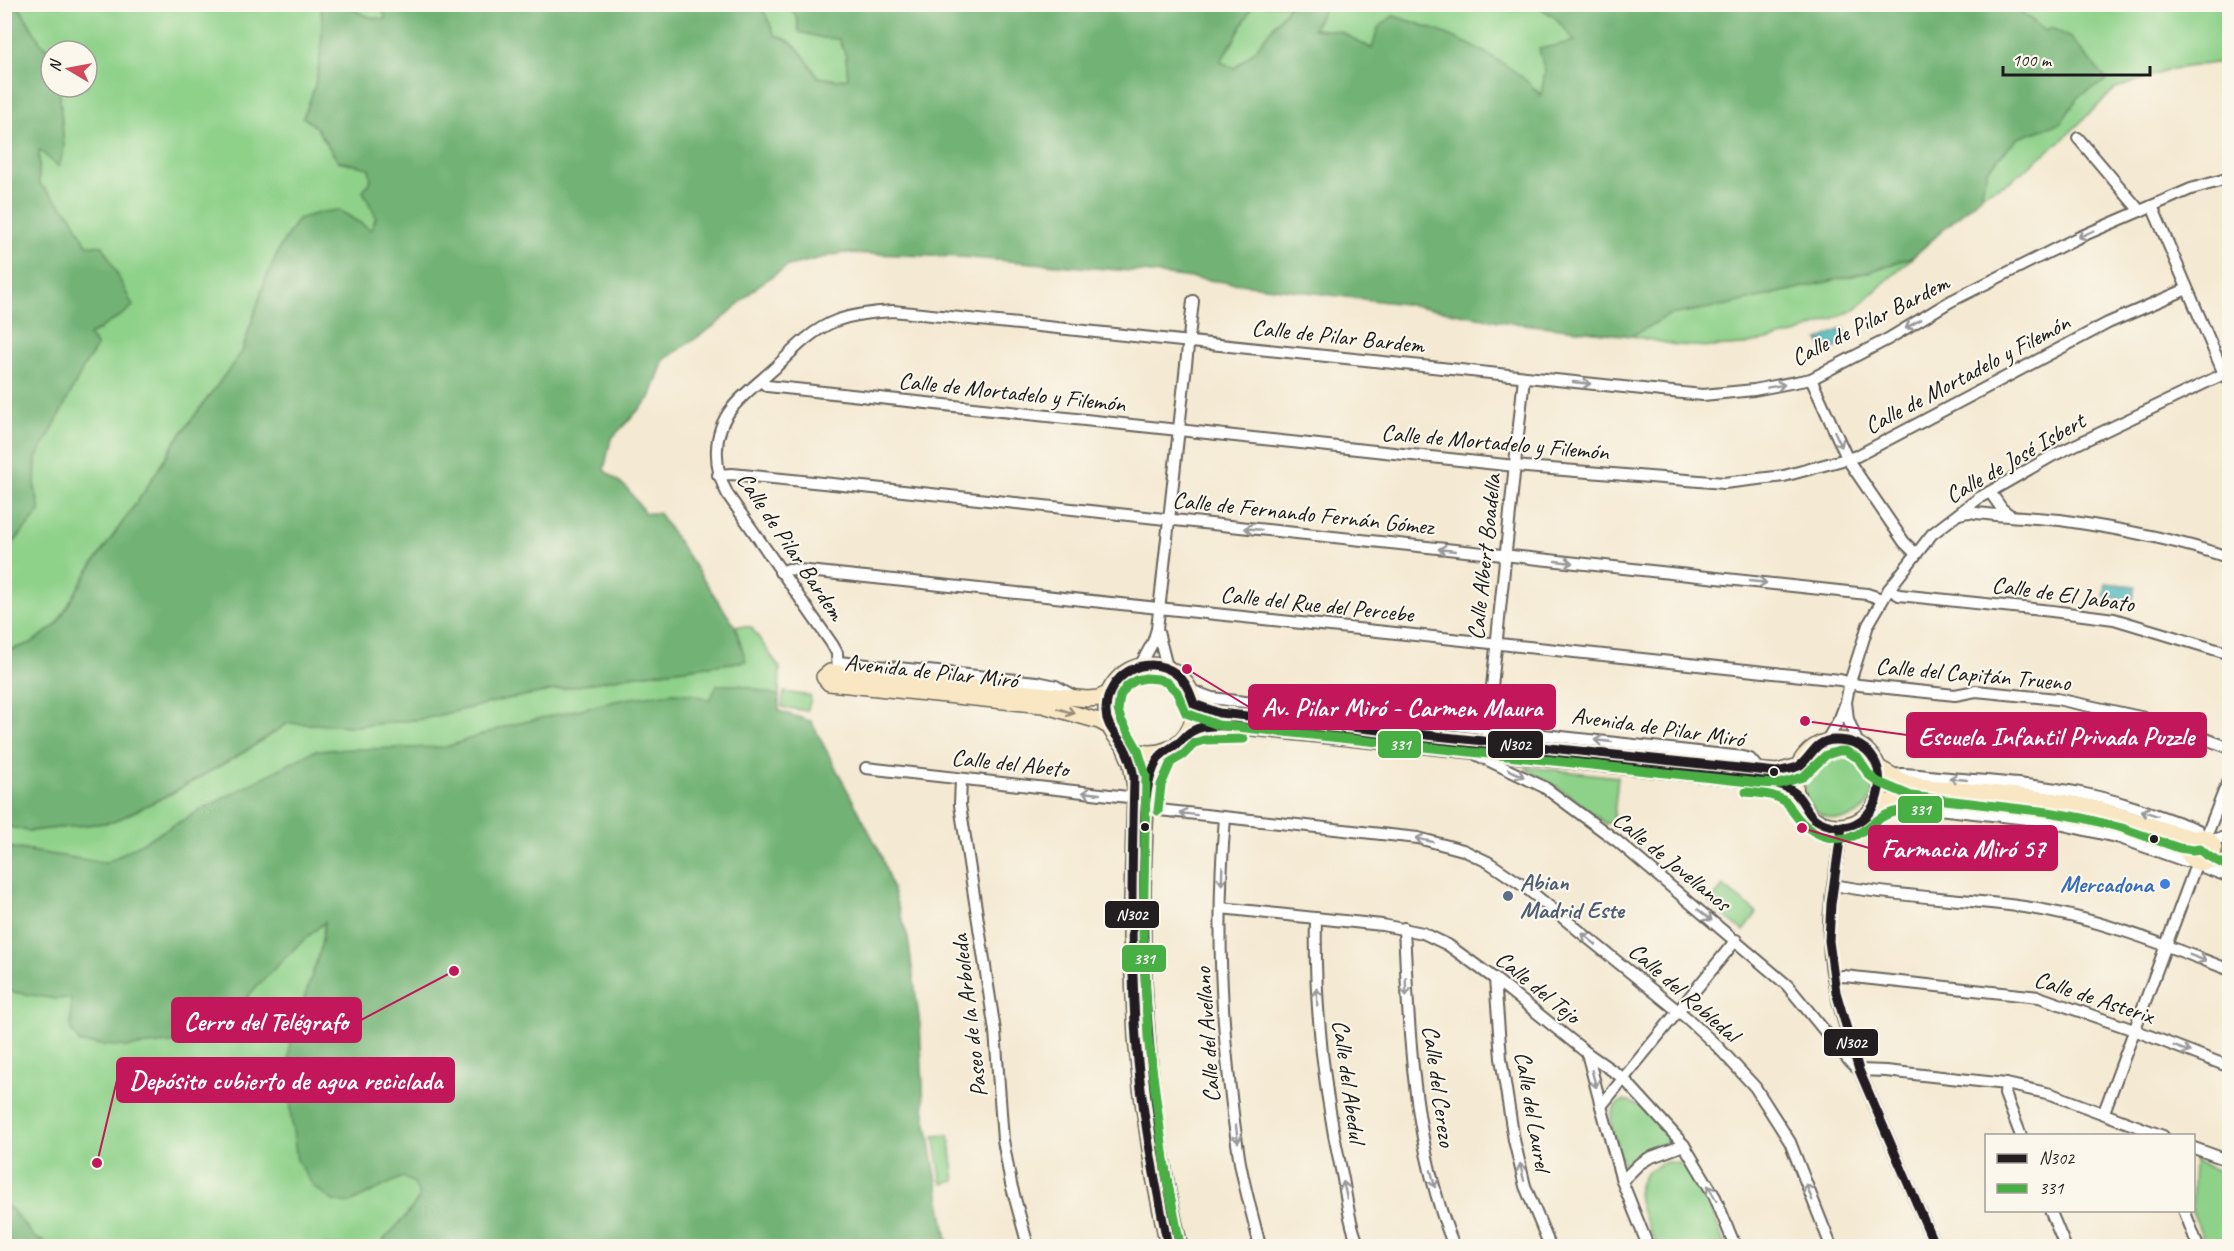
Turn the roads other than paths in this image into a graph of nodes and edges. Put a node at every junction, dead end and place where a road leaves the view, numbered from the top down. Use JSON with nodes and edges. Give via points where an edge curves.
{"nodes":[{"id":1,"x":2078,"y":138,"type":"dead end"},
{"id":2,"x":2229,"y":178,"type":"edge"},
{"id":3,"x":2152,"y":206,"type":"junction"},
{"id":4,"x":2140,"y":212,"type":"junction"},
{"id":5,"x":2187,"y":289,"type":"junction"},
{"id":6,"x":1193,"y":301,"type":"dead end"},
{"id":7,"x":1188,"y":342,"type":"junction"},
{"id":8,"x":2228,"y":376,"type":"edge"},
{"id":9,"x":1524,"y":377,"type":"junction"},
{"id":10,"x":1811,"y":379,"type":"junction"},
{"id":11,"x":761,"y":381,"type":"junction"},
{"id":12,"x":1178,"y":431,"type":"junction"},
{"id":13,"x":1848,"y":459,"type":"junction"},
{"id":14,"x":1515,"y":466,"type":"junction"},
{"id":15,"x":718,"y":475,"type":"junction"},
{"id":16,"x":1990,"y":492,"type":"junction"},
{"id":17,"x":1979,"y":498,"type":"junction"},
{"id":18,"x":1958,"y":514,"type":"junction"},
{"id":19,"x":1995,"y":515,"type":"junction"},
{"id":20,"x":2011,"y":516,"type":"junction"},
{"id":21,"x":1168,"y":520,"type":"junction"},
{"id":22,"x":1915,"y":553,"type":"junction"},
{"id":23,"x":1506,"y":556,"type":"junction"},
{"id":24,"x":2229,"y":558,"type":"edge"},
{"id":25,"x":780,"y":572,"type":"junction"},
{"id":26,"x":1889,"y":589,"type":"junction"},
{"id":27,"x":1882,"y":599,"type":"junction"},
{"id":28,"x":1159,"y":609,"type":"junction"},
{"id":29,"x":1157,"y":629,"type":"junction"},
{"id":30,"x":1496,"y":643,"type":"junction"},
{"id":31,"x":2229,"y":654,"type":"edge"},
{"id":32,"x":1140,"y":666,"type":"junction"},
{"id":33,"x":838,"y":667,"type":"junction"},
{"id":34,"x":1173,"y":671,"type":"junction"},
{"id":35,"x":1850,"y":682,"type":"junction"},
{"id":36,"x":1109,"y":693,"type":"junction"},
{"id":37,"x":1192,"y":697,"type":"junction"},
{"id":38,"x":1846,"y":702,"type":"junction"},
{"id":39,"x":1110,"y":727,"type":"junction"},
{"id":40,"x":1188,"y":733,"type":"junction"},
{"id":41,"x":1487,"y":735,"type":"junction"},
{"id":42,"x":1827,"y":740,"type":"junction"},
{"id":43,"x":1122,"y":744,"type":"junction"},
{"id":44,"x":1858,"y":744,"type":"junction"},
{"id":45,"x":2229,"y":748,"type":"edge"},
{"id":46,"x":1462,"y":749,"type":"junction"},
{"id":47,"x":1162,"y":753,"type":"junction"},
{"id":48,"x":1798,"y":766,"type":"junction"},
{"id":49,"x":866,"y":768,"type":"dead end"},
{"id":50,"x":1885,"y":772,"type":"junction"},
{"id":51,"x":2229,"y":776,"type":"edge"},
{"id":52,"x":961,"y":779,"type":"junction"},
{"id":53,"x":1797,"y":794,"type":"junction"},
{"id":54,"x":1140,"y":803,"type":"junction"},
{"id":55,"x":1881,"y":804,"type":"junction"},
{"id":56,"x":1225,"y":818,"type":"junction"},
{"id":57,"x":1842,"y":826,"type":"junction"},
{"id":58,"x":2229,"y":841,"type":"edge"},
{"id":59,"x":2201,"y":849,"type":"junction"},
{"id":60,"x":2229,"y":854,"type":"edge"},
{"id":61,"x":2229,"y":864,"type":"edge"},
{"id":62,"x":2229,"y":877,"type":"edge"},
{"id":63,"x":1834,"y":885,"type":"junction"},
{"id":64,"x":1221,"y":908,"type":"junction"},
{"id":65,"x":1316,"y":918,"type":"junction"},
{"id":66,"x":1404,"y":928,"type":"junction"},
{"id":67,"x":1736,"y":940,"type":"junction"},
{"id":68,"x":2166,"y":946,"type":"junction"},
{"id":69,"x":2229,"y":970,"type":"edge"},
{"id":70,"x":1833,"y":977,"type":"junction"},
{"id":71,"x":1495,"y":979,"type":"junction"},
{"id":72,"x":1678,"y":1011,"type":"junction"},
{"id":73,"x":2134,"y":1030,"type":"junction"},
{"id":74,"x":1847,"y":1032,"type":"junction"},
{"id":75,"x":1831,"y":1037,"type":"junction"},
{"id":76,"x":1587,"y":1053,"type":"junction"},
{"id":77,"x":2229,"y":1067,"type":"edge"},
{"id":78,"x":1859,"y":1070,"type":"junction"},
{"id":79,"x":1623,"y":1078,"type":"junction"},
{"id":80,"x":2007,"y":1084,"type":"junction"},
{"id":81,"x":1601,"y":1106,"type":"junction"},
{"id":82,"x":2104,"y":1112,"type":"junction"},
{"id":83,"x":2020,"y":1134,"type":"edge"},
{"id":84,"x":2159,"y":1134,"type":"edge"},
{"id":85,"x":1684,"y":1145,"type":"junction"},
{"id":86,"x":2195,"y":1149,"type":"edge"},
{"id":87,"x":2229,"y":1161,"type":"edge"},
{"id":88,"x":1622,"y":1181,"type":"junction"},
{"id":89,"x":2051,"y":1212,"type":"edge"},
{"id":90,"x":2185,"y":1212,"type":"edge"},
{"id":91,"x":1028,"y":1246,"type":"edge"},
{"id":92,"x":1168,"y":1246,"type":"edge"},
{"id":93,"x":1180,"y":1246,"type":"edge"},
{"id":94,"x":1260,"y":1246,"type":"edge"},
{"id":95,"x":1359,"y":1246,"type":"edge"},
{"id":96,"x":1454,"y":1246,"type":"edge"},
{"id":97,"x":1550,"y":1246,"type":"edge"},
{"id":98,"x":1648,"y":1246,"type":"edge"},
{"id":99,"x":1735,"y":1246,"type":"edge"},
{"id":100,"x":1831,"y":1246,"type":"edge"},
{"id":101,"x":1935,"y":1246,"type":"edge"},
{"id":102,"x":2065,"y":1246,"type":"edge"},
{"id":103,"x":2198,"y":1246,"type":"edge"}],
"edges":[{"from":1,"to":4,"type":"street"},
{"from":2,"to":3,"type":"street","name":"Calle de Pilar Bardem"},
{"from":3,"to":4,"type":"street","name":"Calle de Pilar Bardem"},
{"from":3,"to":5,"type":"street"},
{"from":4,"to":10,"type":"street","name":"Calle de Pilar Bardem","one_way":true,"via":[[2075,239],[1951,301]]},
{"from":5,"to":8,"type":"street"},
{"from":5,"to":13,"type":"street","name":"Calle de Mortadelo y Filemón","via":[[2108,323]]},
{"from":6,"to":7,"type":"street"},
{"from":7,"to":9,"type":"street","name":"Calle de Pilar Bardem"},
{"from":7,"to":11,"type":"street","name":"Calle de Pilar Bardem","via":[[873,312],[839,320],[805,338]]},
{"from":7,"to":12,"type":"street"},
{"from":8,"to":16,"type":"street","name":"Calle de José Isbert","via":[[2052,456]]},
{"from":9,"to":10,"type":"street","name":"Calle de Pilar Bardem","one_way":true,"via":[[1703,395]]},
{"from":9,"to":14,"type":"street","name":"Calle Albert Boadella"},
{"from":10,"to":13,"type":"street","one_way":true},
{"from":11,"to":12,"type":"street","name":"Calle de Mortadelo y Filemón","via":[[767,386]]},
{"from":11,"to":15,"type":"street","name":"Calle de Pilar Bardem","via":[[726,416],[717,447]]},
{"from":12,"to":14,"type":"street","name":"Calle de Mortadelo y Filemón"},
{"from":12,"to":21,"type":"street"},
{"from":13,"to":14,"type":"street","name":"Calle de Mortadelo y Filemón","via":[[1784,476],[1724,483]]},
{"from":13,"to":22,"type":"street"},
{"from":14,"to":23,"type":"street","name":"Calle Albert Boadella"},
{"from":15,"to":21,"type":"street","name":"Calle de Fernando Fernán Gómez","via":[[892,489]]},
{"from":15,"to":25,"type":"street","name":"Calle de Pilar Bardem"},
{"from":16,"to":17,"type":"street","name":"Calle de José Isbert"},
{"from":16,"to":20,"type":"street"},
{"from":17,"to":18,"type":"street","name":"Calle de José Isbert"},
{"from":17,"to":19,"type":"street"},
{"from":18,"to":19,"type":"street"},
{"from":18,"to":22,"type":"street","name":"Calle de José Isbert"},
{"from":19,"to":20,"type":"street"},
{"from":20,"to":24,"type":"street","via":[[2060,520],[2147,536]]},
{"from":23,"to":21,"type":"street","name":"Calle de Fernando Fernán Gómez","one_way":true},
{"from":21,"to":28,"type":"street"},
{"from":22,"to":26,"type":"street","name":"Calle de José Isbert"},
{"from":23,"to":27,"type":"street","name":"Calle de Fernando Fernán Gómez","one_way":true,"via":[[1855,592]]},
{"from":23,"to":30,"type":"street","name":"Calle Albert Boadella"},
{"from":25,"to":28,"type":"street","name":"Calle del Rue del Percebe","via":[[789,569]]},
{"from":25,"to":33,"type":"street","name":"Calle de Pilar Bardem","via":[[832,644]]},
{"from":26,"to":27,"type":"street","name":"Calle de José Isbert"},
{"from":26,"to":31,"type":"street","name":"Calle de El Jabato","via":[[1899,595],[2114,619]]},
{"from":27,"to":35,"type":"street","name":"Calle de José Isbert","via":[[1868,625]]},
{"from":28,"to":29,"type":"street"},
{"from":28,"to":30,"type":"street","name":"Calle del Rue del Percebe"},
{"from":29,"to":32,"type":"street"},
{"from":29,"to":34,"type":"street","via":[[1166,662]]},
{"from":30,"to":35,"type":"street","name":"Calle del Rue del Percebe"},
{"from":30,"to":41,"type":"street","name":"Calle Albert Boadella"},
{"from":32,"to":34,"type":"street","via":[[1161,666]]},
{"from":32,"to":36,"type":"street","via":[[1118,679]]},
{"from":33,"to":36,"type":"street","name":"Avenida de Pilar Miró","via":[[1077,698],[1099,698]]},
{"from":33,"to":39,"type":"street","name":"Avenida de Pilar Miró","one_way":true,"via":[[826,673],[825,681],[1042,705]]},
{"from":34,"to":37,"type":"street","via":[[1186,683]]},
{"from":35,"to":38,"type":"street","name":"Calle de José Isbert"},
{"from":35,"to":45,"type":"street","name":"Calle del Capitán Trueno","via":[[1955,695],[1976,691],[2057,699],[2154,720]]},
{"from":36,"to":39,"type":"street","via":[[1106,710]]},
{"from":37,"to":40,"type":"street","via":[[1193,719]]},
{"from":37,"to":41,"type":"street","name":"Avenida de Pilar Miró","via":[[1210,711],[1235,715]]},
{"from":38,"to":42,"type":"street","name":"Calle de José Isbert"},
{"from":38,"to":44,"type":"street","name":"Calle de José Isbert"},
{"from":39,"to":43,"type":"street"},
{"from":40,"to":46,"type":"street","name":"Avenida de Pilar Miró","via":[[1233,726]]},
{"from":40,"to":47,"type":"street"},
{"from":48,"to":41,"type":"street","name":"Avenida de Pilar Miró","one_way":true,"via":[[1777,772],[1760,771]]},
{"from":42,"to":44,"type":"street","via":[[1844,739]]},
{"from":42,"to":48,"type":"street","via":[[1804,756]]},
{"from":43,"to":47,"type":"street","via":[[1144,753]]},
{"from":43,"to":54,"type":"street","via":[[1131,763]]},
{"from":44,"to":50,"type":"street"},
{"from":46,"to":53,"type":"street","name":"Avenida de Pilar Miró","via":[[1773,782]]},
{"from":46,"to":67,"type":"street","name":"Calle de Jovellanos","one_way":true,"via":[[1544,787],[1617,841]]},
{"from":47,"to":54,"type":"street"},
{"from":48,"to":53,"type":"street"},
{"from":49,"to":52,"type":"street","name":"Calle del Abeto"},
{"from":50,"to":55,"type":"street"},
{"from":59,"to":50,"type":"street","one_way":true,"via":[[2125,816],[2085,806],[1919,786]]},
{"from":51,"to":59,"type":"street"},
{"from":54,"to":52,"type":"street","name":"Calle del Abeto","one_way":true},
{"from":52,"to":91,"type":"street","name":"Paseo de la Arboleda","via":[[960,805],[995,1031],[1003,1140]]},
{"from":53,"to":57,"type":"street","via":[[1800,803],[1818,821]]},
{"from":56,"to":54,"type":"street","name":"Calle del Robledal","one_way":true},
{"from":54,"to":92,"type":"street","via":[[1131,936],[1136,1038],[1154,1177]]},
{"from":54,"to":93,"type":"street","via":[[1147,1036],[1165,1174]]},
{"from":55,"to":57,"type":"street","via":[[1862,819]]},
{"from":55,"to":59,"type":"street","via":[[1918,796],[2048,810]]},
{"from":56,"to":64,"type":"street","name":"Calle del Avellano","one_way":true},
{"from":72,"to":56,"type":"street","name":"Calle del Robledal","one_way":true,"via":[[1525,887],[1463,850],[1418,838]]},
{"from":57,"to":63,"type":"street"},
{"from":58,"to":59,"type":"street","via":[[2220,838]]},
{"from":59,"to":60,"type":"street"},
{"from":59,"to":61,"type":"street"},
{"from":59,"to":62,"type":"street","via":[[2205,868]]},
{"from":59,"to":68,"type":"street"},
{"from":63,"to":68,"type":"street","via":[[2025,907],[2085,919]]},
{"from":63,"to":70,"type":"street","via":[[1829,941]]},
{"from":64,"to":65,"type":"street","name":"Calle del Tejo"},
{"from":64,"to":94,"type":"street","name":"Calle del Avellano","one_way":true,"via":[[1222,1018],[1240,1158]]},
{"from":65,"to":66,"type":"street","name":"Calle del Tejo"},
{"from":95,"to":65,"type":"street","name":"Calle del Abedul","one_way":true,"via":[[1330,1115],[1317,1004]]},
{"from":66,"to":71,"type":"street","name":"Calle del Tejo","via":[[1448,945]]},
{"from":66,"to":96,"type":"street","name":"Calle del Cerezo","one_way":true,"via":[[1407,1002],[1420,1125],[1441,1216]]},
{"from":67,"to":72,"type":"street"},
{"from":67,"to":75,"type":"street","name":"Calle de Jovellanos","via":[[1787,985]]},
{"from":68,"to":69,"type":"street","one_way":true},
{"from":68,"to":73,"type":"street"},
{"from":70,"to":73,"type":"street","name":"Calle de Asterix","via":[[2038,997]]},
{"from":70,"to":74,"type":"street"},
{"from":71,"to":76,"type":"street","name":"Calle del Tejo"},
{"from":97,"to":71,"type":"street","name":"Calle del Laurel","one_way":true,"via":[[1525,1186],[1514,1140],[1501,1058]]},
{"from":72,"to":79,"type":"street"},
{"from":100,"to":72,"type":"street","name":"Calle del Robledal","one_way":true,"via":[[1790,1142],[1755,1087]]},
{"from":73,"to":77,"type":"street","name":"Calle de Asterix","one_way":true},
{"from":73,"to":82,"type":"street"},
{"from":74,"to":75,"type":"street"},
{"from":74,"to":78,"type":"street"},
{"from":75,"to":78,"type":"street","name":"Calle de Jovellanos"},
{"from":76,"to":79,"type":"street","name":"Calle del Tejo"},
{"from":76,"to":81,"type":"street","one_way":true},
{"from":78,"to":80,"type":"street"},
{"from":78,"to":101,"type":"street","name":"Calle de Jovellanos"},
{"from":79,"to":81,"type":"street"},
{"from":79,"to":85,"type":"street","name":"Calle del Tejo"},
{"from":80,"to":82,"type":"street"},
{"from":80,"to":83,"type":"street","via":[[2005,1094]]},
{"from":81,"to":88,"type":"street"},
{"from":82,"to":84,"type":"street"},
{"from":85,"to":88,"type":"street","via":[[1649,1158]]},
{"from":99,"to":85,"type":"street","name":"Calle del Tejo","one_way":true,"via":[[1715,1197]]},
{"from":86,"to":87,"type":"street"},
{"from":88,"to":98,"type":"street"},
{"from":89,"to":102,"type":"street"},
{"from":90,"to":103,"type":"street"}]}
